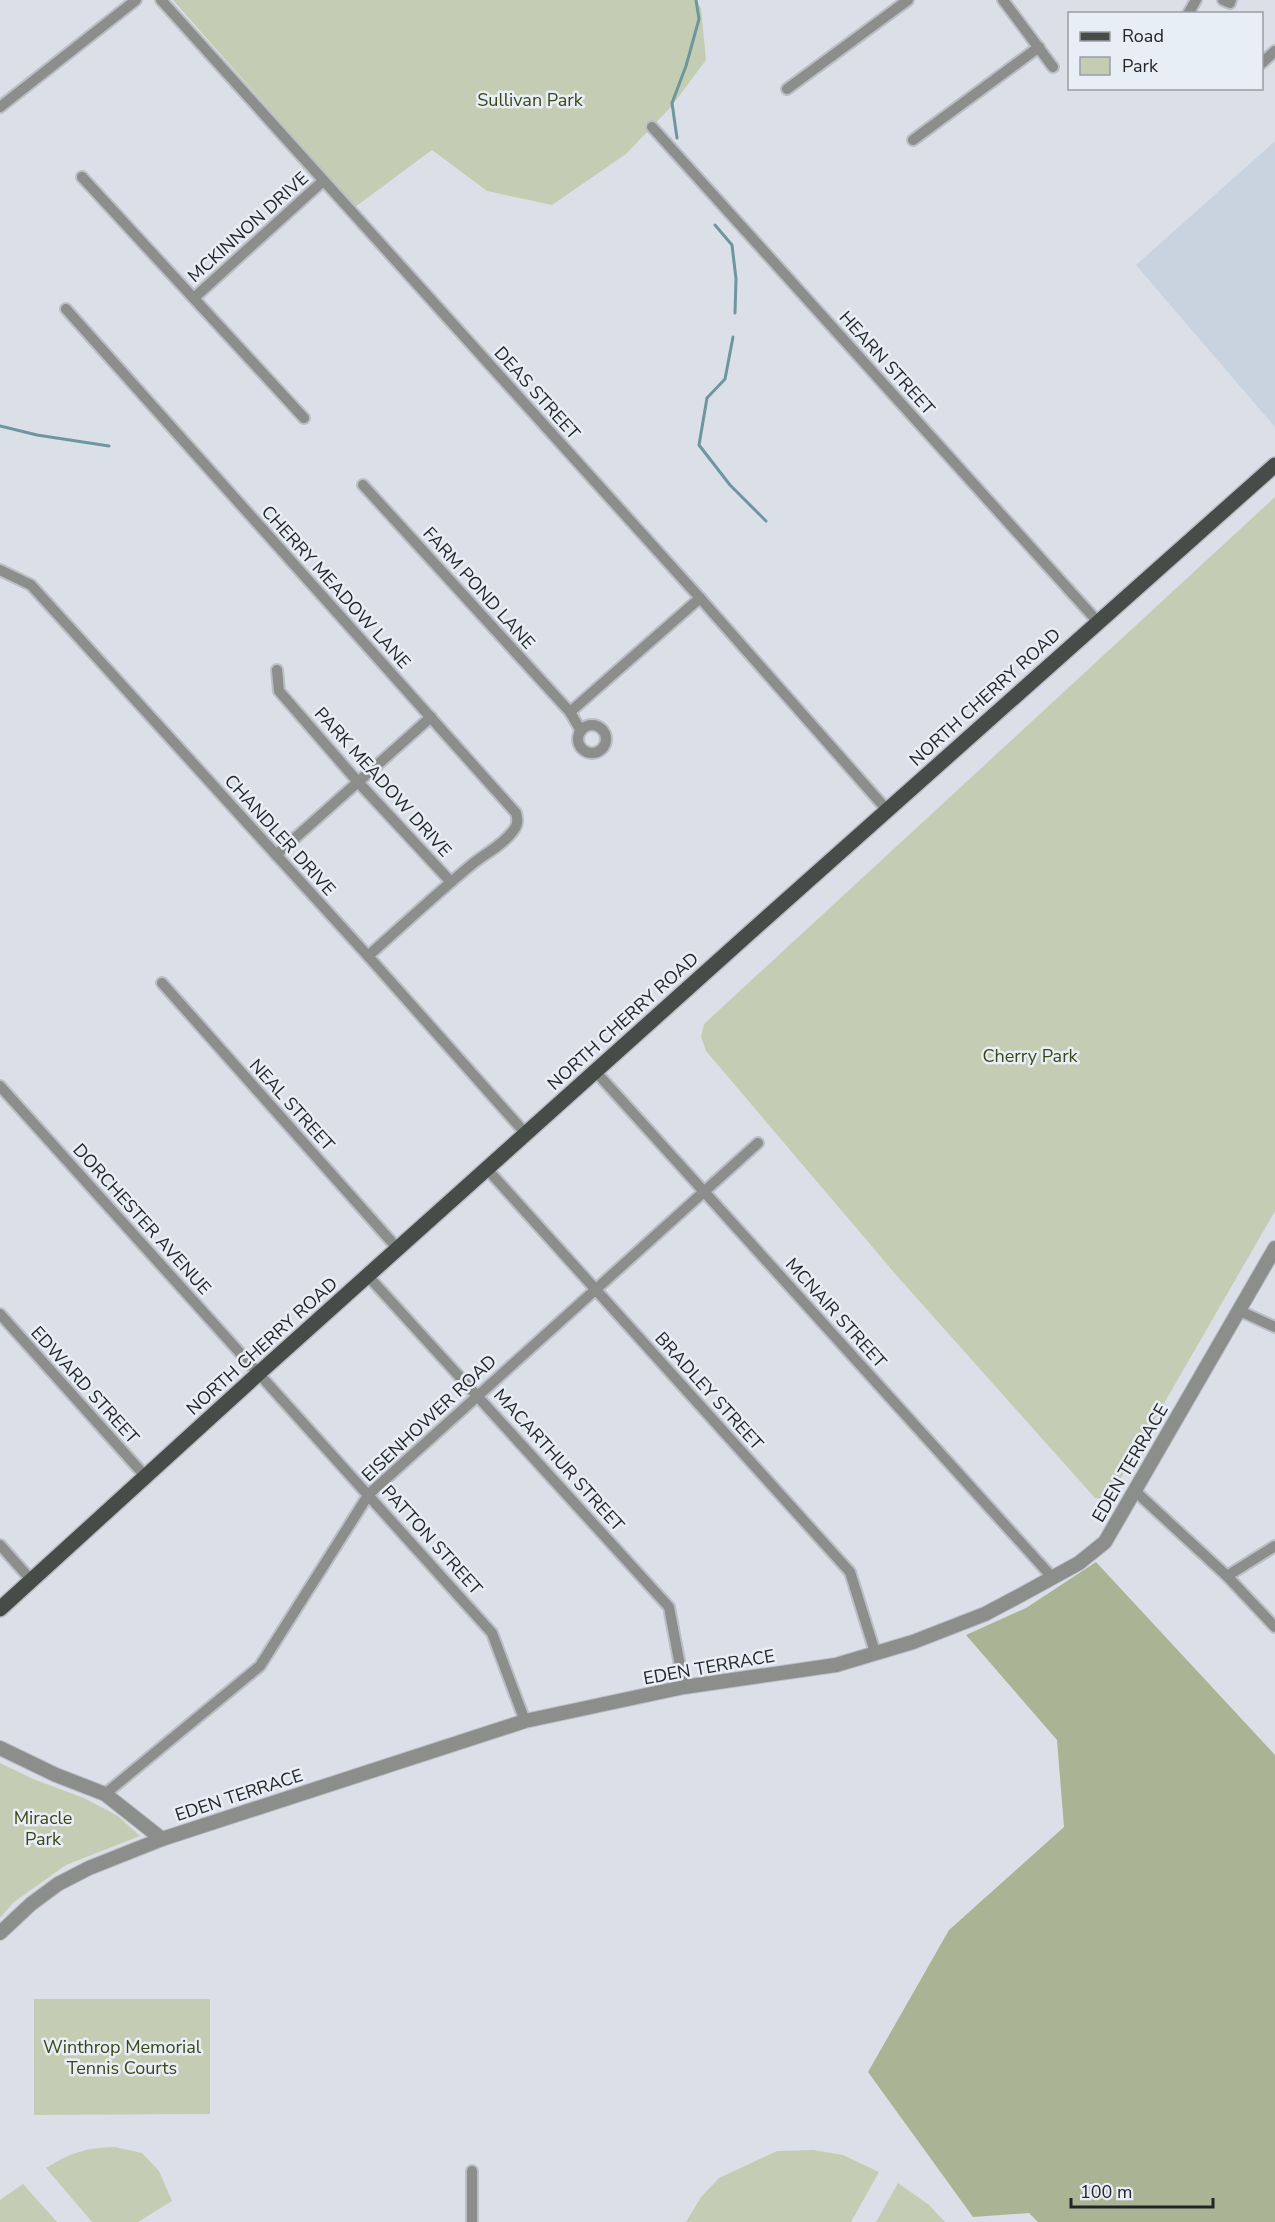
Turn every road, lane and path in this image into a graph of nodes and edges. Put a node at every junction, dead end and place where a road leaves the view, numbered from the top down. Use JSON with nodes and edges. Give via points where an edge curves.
{"nodes":[{"id":1,"x":136,"y":0,"type":"edge"},
{"id":2,"x":161,"y":0,"type":"edge"},
{"id":3,"x":908,"y":0,"type":"edge"},
{"id":4,"x":1003,"y":0,"type":"edge"},
{"id":5,"x":1223,"y":0,"type":"edge"},
{"id":6,"x":1231,"y":0,"type":"edge"},
{"id":7,"x":1039,"y":47,"type":"junction"},
{"id":8,"x":1275,"y":51,"type":"edge"},
{"id":9,"x":1263,"y":62,"type":"edge"},
{"id":10,"x":1053,"y":67,"type":"dead end"},
{"id":11,"x":788,"y":89,"type":"dead end"},
{"id":12,"x":0,"y":107,"type":"edge"},
{"id":13,"x":652,"y":127,"type":"dead end"},
{"id":14,"x":913,"y":140,"type":"dead end"},
{"id":15,"x":82,"y":177,"type":"dead end"},
{"id":16,"x":323,"y":181,"type":"junction"},
{"id":17,"x":195,"y":297,"type":"junction"},
{"id":18,"x":66,"y":309,"type":"dead end"},
{"id":19,"x":304,"y":418,"type":"dead end"},
{"id":20,"x":1275,"y":465,"type":"edge"},
{"id":21,"x":363,"y":485,"type":"dead end"},
{"id":22,"x":0,"y":570,"type":"edge"},
{"id":23,"x":700,"y":598,"type":"junction"},
{"id":24,"x":1098,"y":622,"type":"junction"},
{"id":25,"x":277,"y":670,"type":"dead end"},
{"id":26,"x":570,"y":712,"type":"junction"},
{"id":27,"x":431,"y":717,"type":"junction"},
{"id":28,"x":581,"y":731,"type":"dead end"},
{"id":29,"x":358,"y":782,"type":"junction"},
{"id":30,"x":887,"y":810,"type":"junction"},
{"id":31,"x":276,"y":855,"type":"junction"},
{"id":32,"x":451,"y":882,"type":"junction"},
{"id":33,"x":368,"y":956,"type":"junction"},
{"id":34,"x":162,"y":983,"type":"dead end"},
{"id":35,"x":596,"y":1072,"type":"junction"},
{"id":36,"x":0,"y":1086,"type":"edge"},
{"id":37,"x":526,"y":1134,"type":"junction"},
{"id":38,"x":758,"y":1143,"type":"dead end"},
{"id":39,"x":488,"y":1170,"type":"junction"},
{"id":40,"x":704,"y":1191,"type":"junction"},
{"id":41,"x":1275,"y":1248,"type":"edge"},
{"id":42,"x":398,"y":1249,"type":"junction"},
{"id":43,"x":368,"y":1276,"type":"junction"},
{"id":44,"x":595,"y":1288,"type":"junction"},
{"id":45,"x":1240,"y":1311,"type":"junction"},
{"id":46,"x":0,"y":1314,"type":"edge"},
{"id":47,"x":1275,"y":1328,"type":"edge"},
{"id":48,"x":259,"y":1373,"type":"junction"},
{"id":49,"x":477,"y":1395,"type":"junction"},
{"id":50,"x":146,"y":1478,"type":"junction"},
{"id":51,"x":1136,"y":1491,"type":"junction"},
{"id":52,"x":369,"y":1494,"type":"junction"},
{"id":53,"x":0,"y":1545,"type":"edge"},
{"id":54,"x":1275,"y":1546,"type":"edge"},
{"id":55,"x":1227,"y":1576,"type":"junction"},
{"id":56,"x":1052,"y":1577,"type":"junction"},
{"id":57,"x":32,"y":1581,"type":"junction"},
{"id":58,"x":0,"y":1609,"type":"edge"},
{"id":59,"x":1275,"y":1627,"type":"edge"},
{"id":60,"x":875,"y":1652,"type":"junction"},
{"id":61,"x":684,"y":1687,"type":"junction"},
{"id":62,"x":525,"y":1721,"type":"junction"},
{"id":63,"x":0,"y":1748,"type":"edge"},
{"id":64,"x":105,"y":1794,"type":"junction"},
{"id":65,"x":162,"y":1839,"type":"junction"},
{"id":66,"x":0,"y":1933,"type":"edge"},
{"id":67,"x":472,"y":2170,"type":"dead end"},
{"id":68,"x":472,"y":2222,"type":"edge"}],
"edges":[{"from":1,"to":12,"type":"street"},
{"from":2,"to":16,"type":"street","name":"DEAS STREET"},
{"from":3,"to":11,"type":"street"},
{"from":4,"to":7,"type":"street"},
{"from":5,"to":6,"type":"street"},
{"from":7,"to":10,"type":"street"},
{"from":7,"to":14,"type":"street"},
{"from":8,"to":9,"type":"street"},
{"from":13,"to":24,"type":"street","name":"HEARN STREET"},
{"from":15,"to":17,"type":"street","name":"MCKINNON DRIVE"},
{"from":16,"to":17,"type":"street","name":"MCKINNON DRIVE"},
{"from":16,"to":23,"type":"street","name":"DEAS STREET"},
{"from":17,"to":19,"type":"street","name":"MCKINNON DRIVE"},
{"from":18,"to":27,"type":"street","name":"CHERRY MEADOW LANE"},
{"from":20,"to":24,"type":"main road","name":"NORTH CHERRY ROAD"},
{"from":21,"to":26,"type":"street","name":"FARM POND LANE"},
{"from":22,"to":31,"type":"street","name":"CHANDLER DRIVE","via":[[31,585]]},
{"from":23,"to":26,"type":"street"},
{"from":23,"to":30,"type":"street","name":"DEAS STREET"},
{"from":24,"to":30,"type":"main road","name":"NORTH CHERRY ROAD"},
{"from":25,"to":29,"type":"street","name":"PARK MEADOW DRIVE","via":[[279,691]]},
{"from":26,"to":28,"type":"street","name":"FARM POND LANE"},
{"from":27,"to":29,"type":"street"},
{"from":27,"to":32,"type":"street","name":"CHERRY MEADOW LANE","via":[[513,808],[517,820],[512,833]]},
{"from":29,"to":31,"type":"street"},
{"from":29,"to":32,"type":"street","name":"PARK MEADOW DRIVE"},
{"from":30,"to":35,"type":"main road","name":"NORTH CHERRY ROAD"},
{"from":31,"to":33,"type":"street","name":"CHANDLER DRIVE"},
{"from":32,"to":33,"type":"street","name":"PARK MEADOW DRIVE"},
{"from":33,"to":37,"type":"street","name":"CHANDLER DRIVE"},
{"from":34,"to":42,"type":"street","name":"NEAL STREET"},
{"from":35,"to":37,"type":"main road","name":"NORTH CHERRY ROAD"},
{"from":35,"to":40,"type":"street","name":"MCNAIR STREET"},
{"from":36,"to":48,"type":"street","name":"DORCHESTER AVENUE"},
{"from":37,"to":39,"type":"main road","name":"NORTH CHERRY ROAD"},
{"from":38,"to":40,"type":"street","name":"EISENHOWER ROAD"},
{"from":39,"to":42,"type":"main road","name":"NORTH CHERRY ROAD"},
{"from":39,"to":44,"type":"street","name":"BRADLEY STREET"},
{"from":40,"to":44,"type":"street","name":"EISENHOWER ROAD"},
{"from":40,"to":56,"type":"street","name":"MCNAIR STREET"},
{"from":41,"to":45,"type":"street","name":"EDEN TERRACE"},
{"from":42,"to":43,"type":"main road","name":"NORTH CHERRY ROAD"},
{"from":43,"to":48,"type":"main road","name":"NORTH CHERRY ROAD"},
{"from":43,"to":49,"type":"street","name":"MACARTHUR STREET"},
{"from":44,"to":49,"type":"street","name":"EISENHOWER ROAD"},
{"from":44,"to":60,"type":"street","name":"BRADLEY STREET","via":[[850,1572]]},
{"from":45,"to":47,"type":"street"},
{"from":45,"to":51,"type":"street","name":"EDEN TERRACE"},
{"from":46,"to":50,"type":"street","name":"EDWARD STREET"},
{"from":48,"to":50,"type":"main road","name":"NORTH CHERRY ROAD"},
{"from":48,"to":52,"type":"street","name":"PATTON STREET"},
{"from":49,"to":52,"type":"street","name":"EISENHOWER ROAD"},
{"from":49,"to":61,"type":"street","name":"MACARTHUR STREET","via":[[669,1607]]},
{"from":50,"to":57,"type":"main road","name":"NORTH CHERRY ROAD"},
{"from":51,"to":55,"type":"street"},
{"from":51,"to":56,"type":"street","name":"EDEN TERRACE","via":[[1105,1542],[1079,1563]]},
{"from":52,"to":62,"type":"street","name":"PATTON STREET","via":[[492,1633]]},
{"from":52,"to":64,"type":"street","name":"EISENHOWER ROAD","via":[[260,1666]]},
{"from":53,"to":57,"type":"street"},
{"from":54,"to":55,"type":"street"},
{"from":55,"to":59,"type":"street"},
{"from":56,"to":60,"type":"street","name":"EDEN TERRACE","via":[[949,1629]]},
{"from":57,"to":58,"type":"main road","name":"NORTH CHERRY ROAD"},
{"from":60,"to":61,"type":"street","name":"EDEN TERRACE","via":[[836,1665]]},
{"from":61,"to":62,"type":"street","name":"EDEN TERRACE"},
{"from":62,"to":65,"type":"street","name":"EDEN TERRACE"},
{"from":63,"to":64,"type":"street"},
{"from":64,"to":65,"type":"street"},
{"from":65,"to":66,"type":"street","name":"EDEN TERRACE","via":[[58,1884]]},
{"from":67,"to":68,"type":"street"}]}
